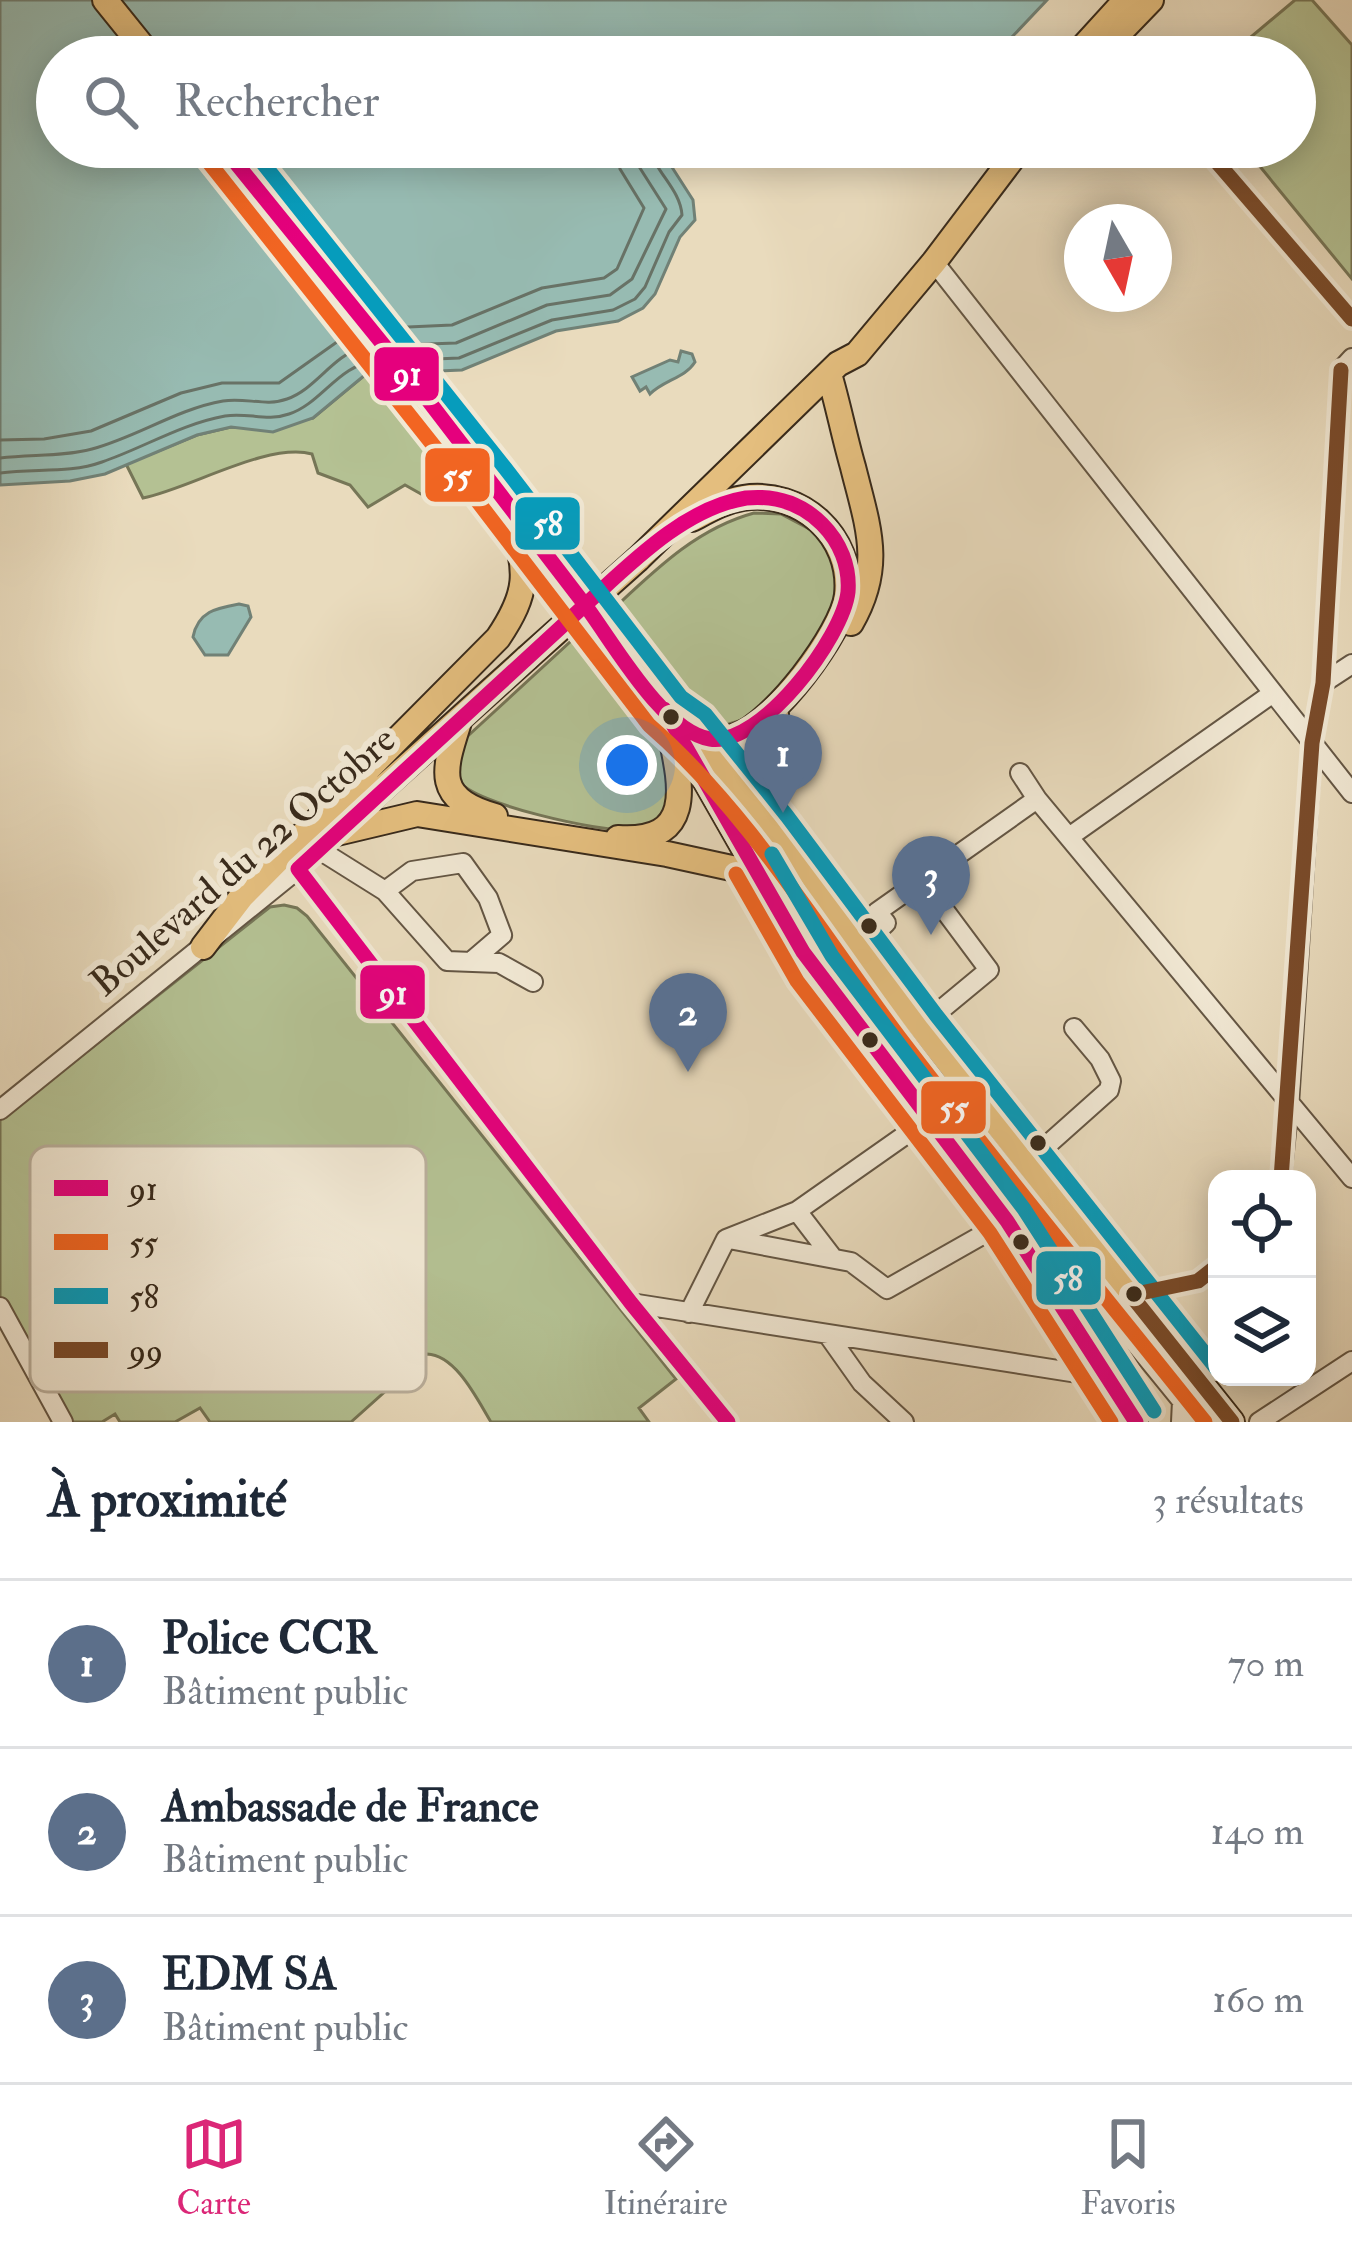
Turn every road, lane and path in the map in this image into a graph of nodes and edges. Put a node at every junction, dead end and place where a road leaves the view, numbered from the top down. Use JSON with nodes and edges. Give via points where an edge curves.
{"nodes":[{"id":1,"x":105,"y":0,"type":"edge"},
{"id":2,"x":1126,"y":0,"type":"edge"},
{"id":3,"x":1151,"y":0,"type":"edge"},
{"id":4,"x":134,"y":36,"type":"edge"},
{"id":5,"x":1112,"y":36,"type":"edge"},
{"id":6,"x":1117,"y":36,"type":"edge"},
{"id":7,"x":240,"y":168,"type":"edge"},
{"id":8,"x":984,"y":168,"type":"edge"},
{"id":9,"x":1005,"y":168,"type":"edge"},
{"id":10,"x":1222,"y":168,"type":"edge"},
{"id":11,"x":934,"y":262,"type":"junction"},
{"id":12,"x":1352,"y":320,"type":"edge"},
{"id":13,"x":1347,"y":364,"type":"edge"},
{"id":14,"x":834,"y":369,"type":"junction"},
{"id":15,"x":495,"y":489,"type":"junction"},
{"id":16,"x":638,"y":559,"type":"junction"},
{"id":17,"x":1352,"y":664,"type":"edge"},
{"id":18,"x":1323,"y":683,"type":"junction"},
{"id":19,"x":1274,"y":694,"type":"junction"},
{"id":20,"x":666,"y":712,"type":"junction"},
{"id":21,"x":460,"y":719,"type":"junction"},
{"id":22,"x":690,"y":729,"type":"junction"},
{"id":23,"x":1312,"y":743,"type":"junction"},
{"id":24,"x":1019,"y":772,"type":"dead end"},
{"id":25,"x":1352,"y":793,"type":"edge"},
{"id":26,"x":1037,"y":799,"type":"junction"},
{"id":27,"x":771,"y":830,"type":"junction"},
{"id":28,"x":1069,"y":837,"type":"junction"},
{"id":29,"x":325,"y":841,"type":"junction"},
{"id":30,"x":298,"y":869,"type":"junction"},
{"id":31,"x":759,"y":874,"type":"junction"},
{"id":32,"x":922,"y":880,"type":"junction"},
{"id":33,"x":385,"y":891,"type":"junction"},
{"id":34,"x":203,"y":947,"type":"junction"},
{"id":35,"x":858,"y":949,"type":"junction"},
{"id":36,"x":474,"y":959,"type":"junction"},
{"id":37,"x":820,"y":977,"type":"junction"},
{"id":38,"x":532,"y":982,"type":"dead end"},
{"id":39,"x":919,"y":1028,"type":"junction"},
{"id":40,"x":1074,"y":1028,"type":"dead end"},
{"id":41,"x":907,"y":1063,"type":"dead end"},
{"id":42,"x":1289,"y":1104,"type":"junction"},
{"id":43,"x":0,"y":1110,"type":"edge"},
{"id":44,"x":928,"y":1119,"type":"junction"},
{"id":45,"x":1026,"y":1163,"type":"junction"},
{"id":46,"x":1282,"y":1170,"type":"edge"},
{"id":47,"x":1352,"y":1178,"type":"edge"},
{"id":48,"x":797,"y":1211,"type":"junction"},
{"id":49,"x":1007,"y":1221,"type":"junction"},
{"id":50,"x":726,"y":1238,"type":"junction"},
{"id":51,"x":833,"y":1258,"type":"junction"},
{"id":52,"x":1208,"y":1273,"type":"edge"},
{"id":53,"x":1131,"y":1295,"type":"junction"},
{"id":54,"x":632,"y":1304,"type":"junction"},
{"id":55,"x":0,"y":1307,"type":"edge"},
{"id":56,"x":689,"y":1313,"type":"junction"},
{"id":57,"x":828,"y":1335,"type":"junction"},
{"id":58,"x":30,"y":1362,"type":"edge"},
{"id":59,"x":1349,"y":1363,"type":"edge"},
{"id":60,"x":1316,"y":1377,"type":"edge"},
{"id":61,"x":1109,"y":1378,"type":"junction"},
{"id":62,"x":1296,"y":1386,"type":"edge"},
{"id":63,"x":1352,"y":1386,"type":"edge"},
{"id":64,"x":47,"y":1392,"type":"edge"},
{"id":65,"x":63,"y":1422,"type":"edge"},
{"id":66,"x":728,"y":1422,"type":"edge"},
{"id":67,"x":904,"y":1422,"type":"edge"},
{"id":68,"x":1136,"y":1422,"type":"edge"},
{"id":69,"x":1181,"y":1422,"type":"edge"},
{"id":70,"x":1232,"y":1422,"type":"edge"},
{"id":71,"x":1258,"y":1422,"type":"edge"}],
"edges":[{"from":1,"to":4,"type":"main road"},
{"from":2,"to":5,"type":"main road"},
{"from":3,"to":6,"type":"main road"},
{"from":7,"to":15,"type":"main road"},
{"from":8,"to":14,"type":"main road"},
{"from":9,"to":11,"type":"main road"},
{"from":10,"to":12,"type":"street"},
{"from":11,"to":14,"type":"main road"},
{"from":11,"to":19,"type":"street"},
{"from":13,"to":18,"type":"street"},
{"from":14,"to":16,"type":"main road"},
{"from":14,"to":27,"type":"main road","via":[[871,532],[871,573],[841,640],[765,733]]},
{"from":15,"to":20,"type":"main road"},
{"from":15,"to":34,"type":"main road","via":[[524,565],[524,590],[508,624],[242,896]]},
{"from":16,"to":21,"type":"main road","name":"Boulevard du 22 Octobre","bridge":true},
{"from":16,"to":22,"type":"main road","via":[[718,504],[769,497],[816,516],[848,564],[835,629],[758,724],[712,740]]},
{"from":17,"to":18,"type":"street"},
{"from":18,"to":23,"type":"street"},
{"from":19,"to":23,"type":"street"},
{"from":19,"to":28,"type":"street"},
{"from":20,"to":21,"type":"main road","via":[[679,810],[673,821],[632,839],[466,805],[443,774]]},
{"from":20,"to":22,"type":"main road"},
{"from":20,"to":31,"type":"main road"},
{"from":21,"to":29,"type":"main road","name":"Boulevard du 22 Octobre"},
{"from":22,"to":27,"type":"main road"},
{"from":23,"to":25,"type":"street"},
{"from":23,"to":42,"type":"street"},
{"from":24,"to":26,"type":"street"},
{"from":26,"to":28,"type":"street"},
{"from":26,"to":32,"type":"street"},
{"from":27,"to":35,"type":"main road"},
{"from":28,"to":42,"type":"street"},
{"from":29,"to":30,"type":"street","name":"Boulevard du 22 Octobre"},
{"from":29,"to":31,"type":"main road","via":[[417,814]]},
{"from":29,"to":33,"type":"street"},
{"from":30,"to":34,"type":"street","name":"Boulevard du 22 Octobre"},
{"from":30,"to":54,"type":"street"},
{"from":31,"to":37,"type":"main road"},
{"from":32,"to":35,"type":"street","via":[[877,912],[886,923]]},
{"from":32,"to":39,"type":"street","via":[[989,970]]},
{"from":33,"to":36,"type":"street","via":[[447,961]]},
{"from":33,"to":36,"type":"street","via":[[412,871],[463,863],[502,934]]},
{"from":34,"to":43,"type":"street","name":"Boulevard du 22 Octobre"},
{"from":35,"to":37,"type":"main road"},
{"from":35,"to":39,"type":"main road"},
{"from":36,"to":38,"type":"street"},
{"from":37,"to":44,"type":"main road"},
{"from":39,"to":45,"type":"main road"},
{"from":40,"to":45,"type":"street","via":[[1100,1059],[1109,1090]]},
{"from":41,"to":69,"type":"street","via":[[1181,1401]]},
{"from":42,"to":46,"type":"street"},
{"from":42,"to":47,"type":"street"},
{"from":44,"to":48,"type":"street"},
{"from":44,"to":49,"type":"main road"},
{"from":45,"to":53,"type":"main road"},
{"from":48,"to":50,"type":"street"},
{"from":48,"to":51,"type":"street"},
{"from":49,"to":51,"type":"street","via":[[887,1289]]},
{"from":49,"to":61,"type":"main road"},
{"from":50,"to":51,"type":"street"},
{"from":50,"to":56,"type":"street"},
{"from":52,"to":53,"type":"street"},
{"from":53,"to":70,"type":"main road"},
{"from":54,"to":56,"type":"street"},
{"from":54,"to":66,"type":"street"},
{"from":55,"to":58,"type":"street"},
{"from":56,"to":57,"type":"street"},
{"from":57,"to":61,"type":"street"},
{"from":57,"to":67,"type":"street"},
{"from":59,"to":60,"type":"street"},
{"from":59,"to":63,"type":"street"},
{"from":61,"to":68,"type":"main road"},
{"from":62,"to":71,"type":"street"},
{"from":64,"to":65,"type":"street"}]}
